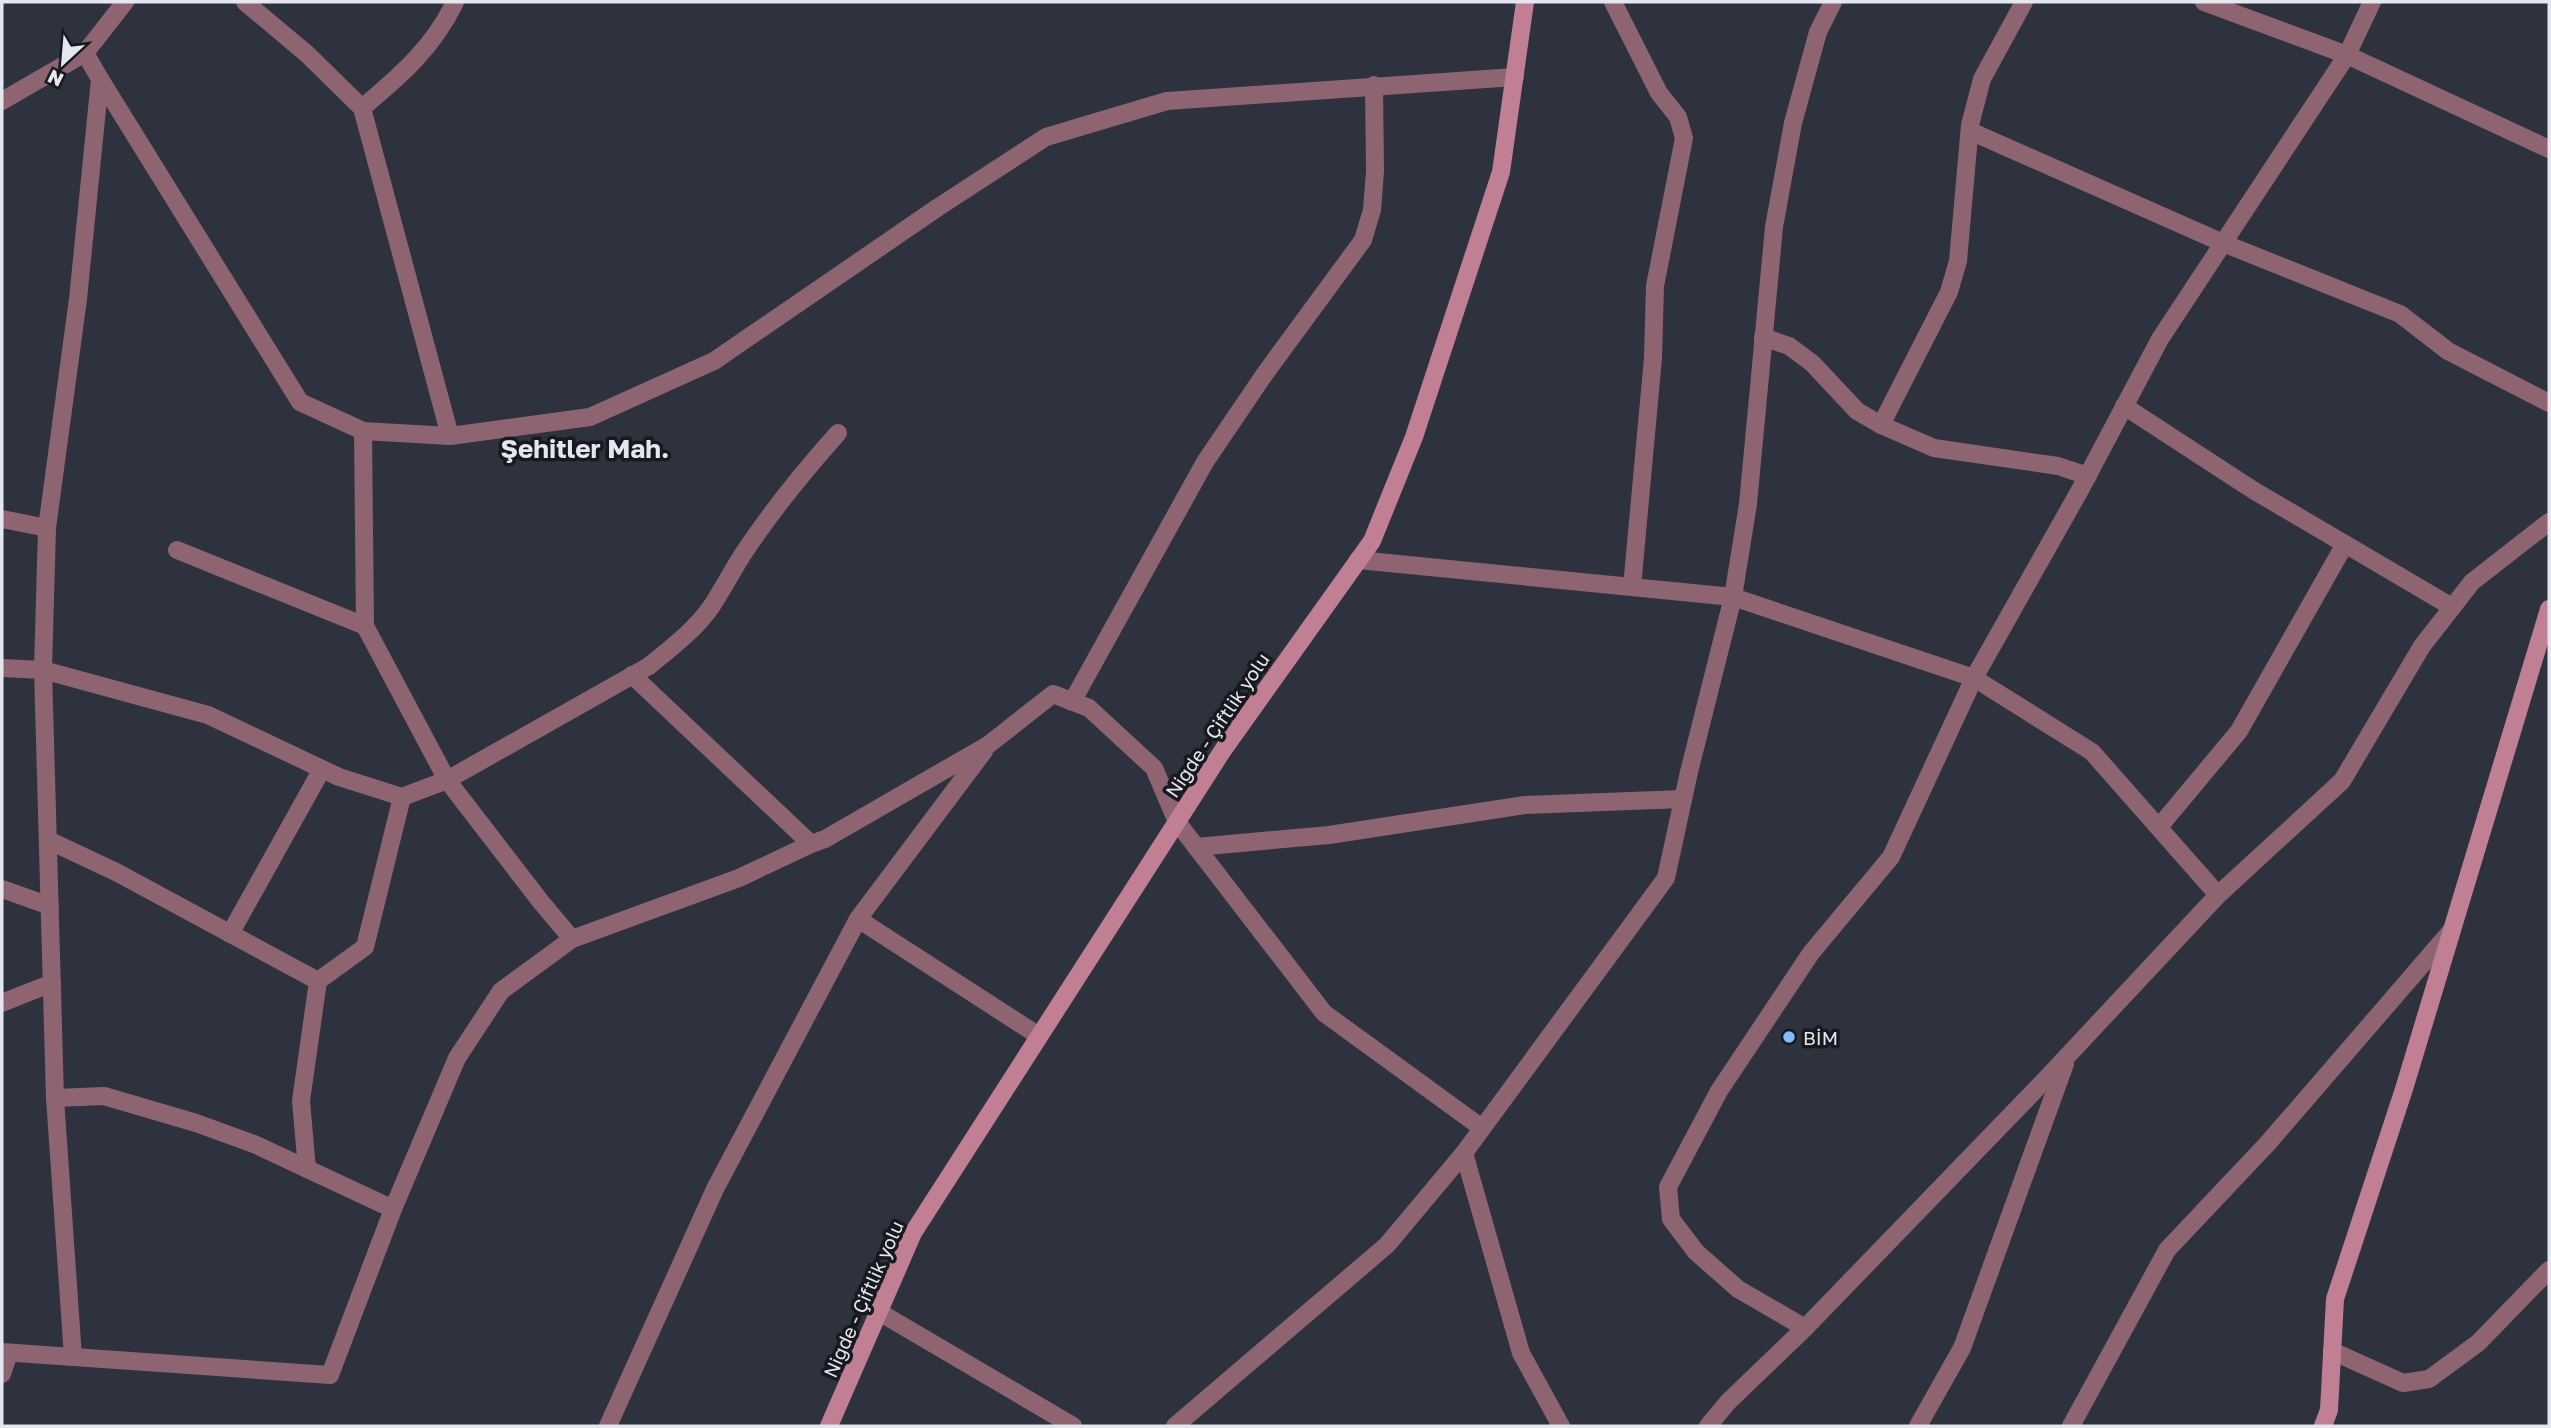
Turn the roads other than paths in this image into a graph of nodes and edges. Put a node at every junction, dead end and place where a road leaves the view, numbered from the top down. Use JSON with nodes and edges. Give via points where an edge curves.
{"nodes":[{"id":1,"x":125,"y":2,"type":"edge"},
{"id":2,"x":246,"y":2,"type":"edge"},
{"id":3,"x":455,"y":2,"type":"edge"},
{"id":4,"x":1525,"y":2,"type":"edge"},
{"id":5,"x":1614,"y":2,"type":"edge"},
{"id":6,"x":1833,"y":2,"type":"edge"},
{"id":7,"x":2024,"y":2,"type":"edge"},
{"id":8,"x":2204,"y":2,"type":"edge"},
{"id":9,"x":2372,"y":2,"type":"edge"},
{"id":10,"x":85,"y":53,"type":"junction"},
{"id":11,"x":2347,"y":55,"type":"junction"},
{"id":12,"x":1514,"y":77,"type":"junction"},
{"id":13,"x":100,"y":79,"type":"junction"},
{"id":14,"x":1374,"y":86,"type":"junction"},
{"id":15,"x":2,"y":101,"type":"edge"},
{"id":16,"x":362,"y":108,"type":"junction"},
{"id":17,"x":1970,"y":131,"type":"junction"},
{"id":18,"x":2549,"y":149,"type":"edge"},
{"id":19,"x":2223,"y":243,"type":"junction"},
{"id":20,"x":1763,"y":337,"type":"junction"},
{"id":21,"x":2549,"y":403,"type":"edge"},
{"id":22,"x":2124,"y":406,"type":"junction"},
{"id":23,"x":1881,"y":425,"type":"junction"},
{"id":24,"x":363,"y":431,"type":"junction"},
{"id":25,"x":838,"y":433,"type":"dead end"},
{"id":26,"x":450,"y":436,"type":"junction"},
{"id":27,"x":2088,"y":476,"type":"junction"},
{"id":28,"x":2,"y":519,"type":"edge"},
{"id":29,"x":2549,"y":523,"type":"edge"},
{"id":30,"x":47,"y":528,"type":"junction"},
{"id":31,"x":2345,"y":544,"type":"junction"},
{"id":32,"x":177,"y":550,"type":"dead end"},
{"id":33,"x":1358,"y":560,"type":"junction"},
{"id":34,"x":1632,"y":587,"type":"junction"},
{"id":35,"x":1733,"y":597,"type":"junction"},
{"id":36,"x":2452,"y":607,"type":"junction"},
{"id":37,"x":2549,"y":609,"type":"edge"},
{"id":38,"x":365,"y":626,"type":"junction"},
{"id":39,"x":2,"y":668,"type":"edge"},
{"id":40,"x":43,"y":670,"type":"junction"},
{"id":41,"x":632,"y":675,"type":"junction"},
{"id":42,"x":1974,"y":678,"type":"junction"},
{"id":43,"x":1072,"y":702,"type":"junction"},
{"id":44,"x":988,"y":745,"type":"junction"},
{"id":45,"x":321,"y":769,"type":"junction"},
{"id":46,"x":447,"y":780,"type":"junction"},
{"id":47,"x":402,"y":797,"type":"junction"},
{"id":48,"x":1684,"y":799,"type":"junction"},
{"id":49,"x":1177,"y":822,"type":"junction"},
{"id":50,"x":2159,"y":827,"type":"junction"},
{"id":51,"x":48,"y":840,"type":"junction"},
{"id":52,"x":811,"y":844,"type":"junction"},
{"id":53,"x":1196,"y":846,"type":"junction"},
{"id":54,"x":2,"y":889,"type":"edge"},
{"id":55,"x":2218,"y":895,"type":"junction"},
{"id":56,"x":50,"y":906,"type":"junction"},
{"id":57,"x":858,"y":919,"type":"junction"},
{"id":58,"x":2452,"y":930,"type":"junction"},
{"id":59,"x":230,"y":934,"type":"junction"},
{"id":60,"x":572,"y":939,"type":"junction"},
{"id":61,"x":318,"y":981,"type":"junction"},
{"id":62,"x":52,"y":983,"type":"junction"},
{"id":63,"x":2,"y":1003,"type":"edge"},
{"id":64,"x":1039,"y":1036,"type":"junction"},
{"id":65,"x":2068,"y":1055,"type":"junction"},
{"id":66,"x":55,"y":1098,"type":"junction"},
{"id":67,"x":1482,"y":1128,"type":"junction"},
{"id":68,"x":1464,"y":1153,"type":"junction"},
{"id":69,"x":307,"y":1170,"type":"junction"},
{"id":70,"x":393,"y":1209,"type":"junction"},
{"id":71,"x":2549,"y":1270,"type":"edge"},
{"id":72,"x":878,"y":1312,"type":"junction"},
{"id":73,"x":1805,"y":1328,"type":"junction"},
{"id":74,"x":2332,"y":1351,"type":"junction"},
{"id":75,"x":5,"y":1352,"type":"edge"},
{"id":76,"x":73,"y":1357,"type":"junction"},
{"id":77,"x":2,"y":1374,"type":"edge"},
{"id":78,"x":608,"y":1426,"type":"edge"},
{"id":79,"x":829,"y":1426,"type":"edge"},
{"id":80,"x":1073,"y":1426,"type":"edge"},
{"id":81,"x":1175,"y":1426,"type":"edge"},
{"id":82,"x":1561,"y":1426,"type":"edge"},
{"id":83,"x":1708,"y":1426,"type":"edge"},
{"id":84,"x":1919,"y":1426,"type":"edge"},
{"id":85,"x":2071,"y":1426,"type":"edge"},
{"id":86,"x":2323,"y":1426,"type":"edge"}],
"edges":[{"from":1,"to":10,"type":"street"},
{"from":2,"to":16,"type":"street"},
{"from":3,"to":16,"type":"street","via":[[443,27],[402,75]]},
{"from":4,"to":12,"type":"main road","name":"Niğde - Çiftlik yolu"},
{"from":5,"to":34,"type":"street","via":[[1659,93],[1678,117],[1684,138],[1655,286]]},
{"from":6,"to":20,"type":"street","via":[[1818,32],[1793,123],[1774,227]]},
{"from":7,"to":17,"type":"street","via":[[1982,79]]},
{"from":8,"to":11,"type":"street"},
{"from":9,"to":11,"type":"street"},
{"from":10,"to":13,"type":"street"},
{"from":10,"to":15,"type":"street"},
{"from":11,"to":18,"type":"street"},
{"from":11,"to":19,"type":"street"},
{"from":12,"to":14,"type":"street"},
{"from":12,"to":33,"type":"main road","name":"Niğde - Çiftlik yolu","via":[[1497,185],[1414,436],[1372,541]]},
{"from":13,"to":24,"type":"street","via":[[300,402]]},
{"from":13,"to":30,"type":"street","via":[[78,299]]},
{"from":14,"to":26,"type":"street","via":[[1167,101],[1046,136],[714,361],[590,417]]},
{"from":14,"to":43,"type":"street","via":[[1375,171],[1372,210],[1363,240],[1205,462]]},
{"from":16,"to":26,"type":"street"},
{"from":17,"to":19,"type":"street"},
{"from":17,"to":23,"type":"street","via":[[1958,261],[1949,292]]},
{"from":19,"to":21,"type":"street","via":[[2400,314],[2448,351]]},
{"from":19,"to":22,"type":"street","via":[[2160,339]]},
{"from":20,"to":23,"type":"street","via":[[1789,346],[1812,363],[1857,411]]},
{"from":20,"to":35,"type":"street","via":[[1748,504]]},
{"from":22,"to":27,"type":"street"},
{"from":22,"to":31,"type":"street"},
{"from":23,"to":27,"type":"street","via":[[1934,447],[2058,466]]},
{"from":24,"to":26,"type":"street"},
{"from":24,"to":38,"type":"street"},
{"from":25,"to":41,"type":"street","via":[[799,476],[711,608],[681,639]]},
{"from":27,"to":42,"type":"street"},
{"from":28,"to":30,"type":"street"},
{"from":29,"to":36,"type":"street","via":[[2472,582]]},
{"from":30,"to":40,"type":"street"},
{"from":31,"to":36,"type":"street"},
{"from":31,"to":50,"type":"street","via":[[2239,731]]},
{"from":32,"to":38,"type":"street"},
{"from":33,"to":34,"type":"street"},
{"from":33,"to":49,"type":"main road","name":"Niğde - Çiftlik yolu"},
{"from":34,"to":35,"type":"street"},
{"from":35,"to":42,"type":"street"},
{"from":35,"to":48,"type":"street"},
{"from":36,"to":55,"type":"street","via":[[2423,646],[2342,781]]},
{"from":37,"to":58,"type":"main road"},
{"from":38,"to":46,"type":"street"},
{"from":39,"to":40,"type":"street"},
{"from":40,"to":45,"type":"street","via":[[208,715]]},
{"from":40,"to":51,"type":"street"},
{"from":41,"to":46,"type":"street"},
{"from":41,"to":52,"type":"street"},
{"from":42,"to":50,"type":"street","via":[[2092,752]]},
{"from":42,"to":73,"type":"street","via":[[1891,857],[1803,964],[1719,1091],[1668,1187],[1671,1219],[1696,1252],[1738,1289]]},
{"from":43,"to":44,"type":"street","via":[[1053,694]]},
{"from":43,"to":49,"type":"street","via":[[1089,708],[1154,768]]},
{"from":44,"to":52,"type":"street"},
{"from":44,"to":57,"type":"street"},
{"from":45,"to":47,"type":"street"},
{"from":45,"to":59,"type":"street"},
{"from":46,"to":47,"type":"street"},
{"from":46,"to":60,"type":"street"},
{"from":47,"to":61,"type":"street","via":[[365,947]]},
{"from":48,"to":53,"type":"street","via":[[1525,805],[1329,835]]},
{"from":48,"to":67,"type":"street","via":[[1666,878]]},
{"from":49,"to":53,"type":"street"},
{"from":49,"to":64,"type":"main road","name":"Niğde - Çiftlik yolu"},
{"from":50,"to":55,"type":"street"},
{"from":51,"to":56,"type":"street"},
{"from":51,"to":59,"type":"street"},
{"from":52,"to":60,"type":"street","via":[[739,878]]},
{"from":53,"to":67,"type":"street","via":[[1324,1013]]},
{"from":54,"to":56,"type":"street"},
{"from":55,"to":65,"type":"street"},
{"from":56,"to":62,"type":"street"},
{"from":57,"to":64,"type":"street"},
{"from":57,"to":78,"type":"street","via":[[715,1189]]},
{"from":58,"to":74,"type":"main road","via":[[2335,1299]]},
{"from":58,"to":85,"type":"street","via":[[2268,1143],[2167,1250]]},
{"from":59,"to":61,"type":"street"},
{"from":60,"to":70,"type":"street","via":[[501,991],[457,1058]]},
{"from":61,"to":69,"type":"street","via":[[301,1101]]},
{"from":62,"to":63,"type":"street"},
{"from":62,"to":66,"type":"street"},
{"from":64,"to":72,"type":"main road","name":"Niğde - Çiftlik yolu","via":[[913,1233]]},
{"from":65,"to":73,"type":"street"},
{"from":65,"to":84,"type":"street","via":[[1962,1348]]},
{"from":66,"to":69,"type":"street","via":[[104,1096],[254,1144]]},
{"from":66,"to":76,"type":"street"},
{"from":67,"to":68,"type":"street"},
{"from":68,"to":81,"type":"street","via":[[1387,1245]]},
{"from":68,"to":82,"type":"street","via":[[1521,1353]]},
{"from":69,"to":70,"type":"street"},
{"from":70,"to":76,"type":"street","via":[[330,1375]]},
{"from":71,"to":74,"type":"street","via":[[2478,1343],[2429,1379],[2403,1383]]},
{"from":72,"to":79,"type":"main road","name":"Niğde - Çiftlik yolu"},
{"from":72,"to":80,"type":"street"},
{"from":73,"to":83,"type":"street"},
{"from":74,"to":86,"type":"main road","via":[[2329,1410]]},
{"from":75,"to":76,"type":"street"},
{"from":75,"to":77,"type":"street"}]}
